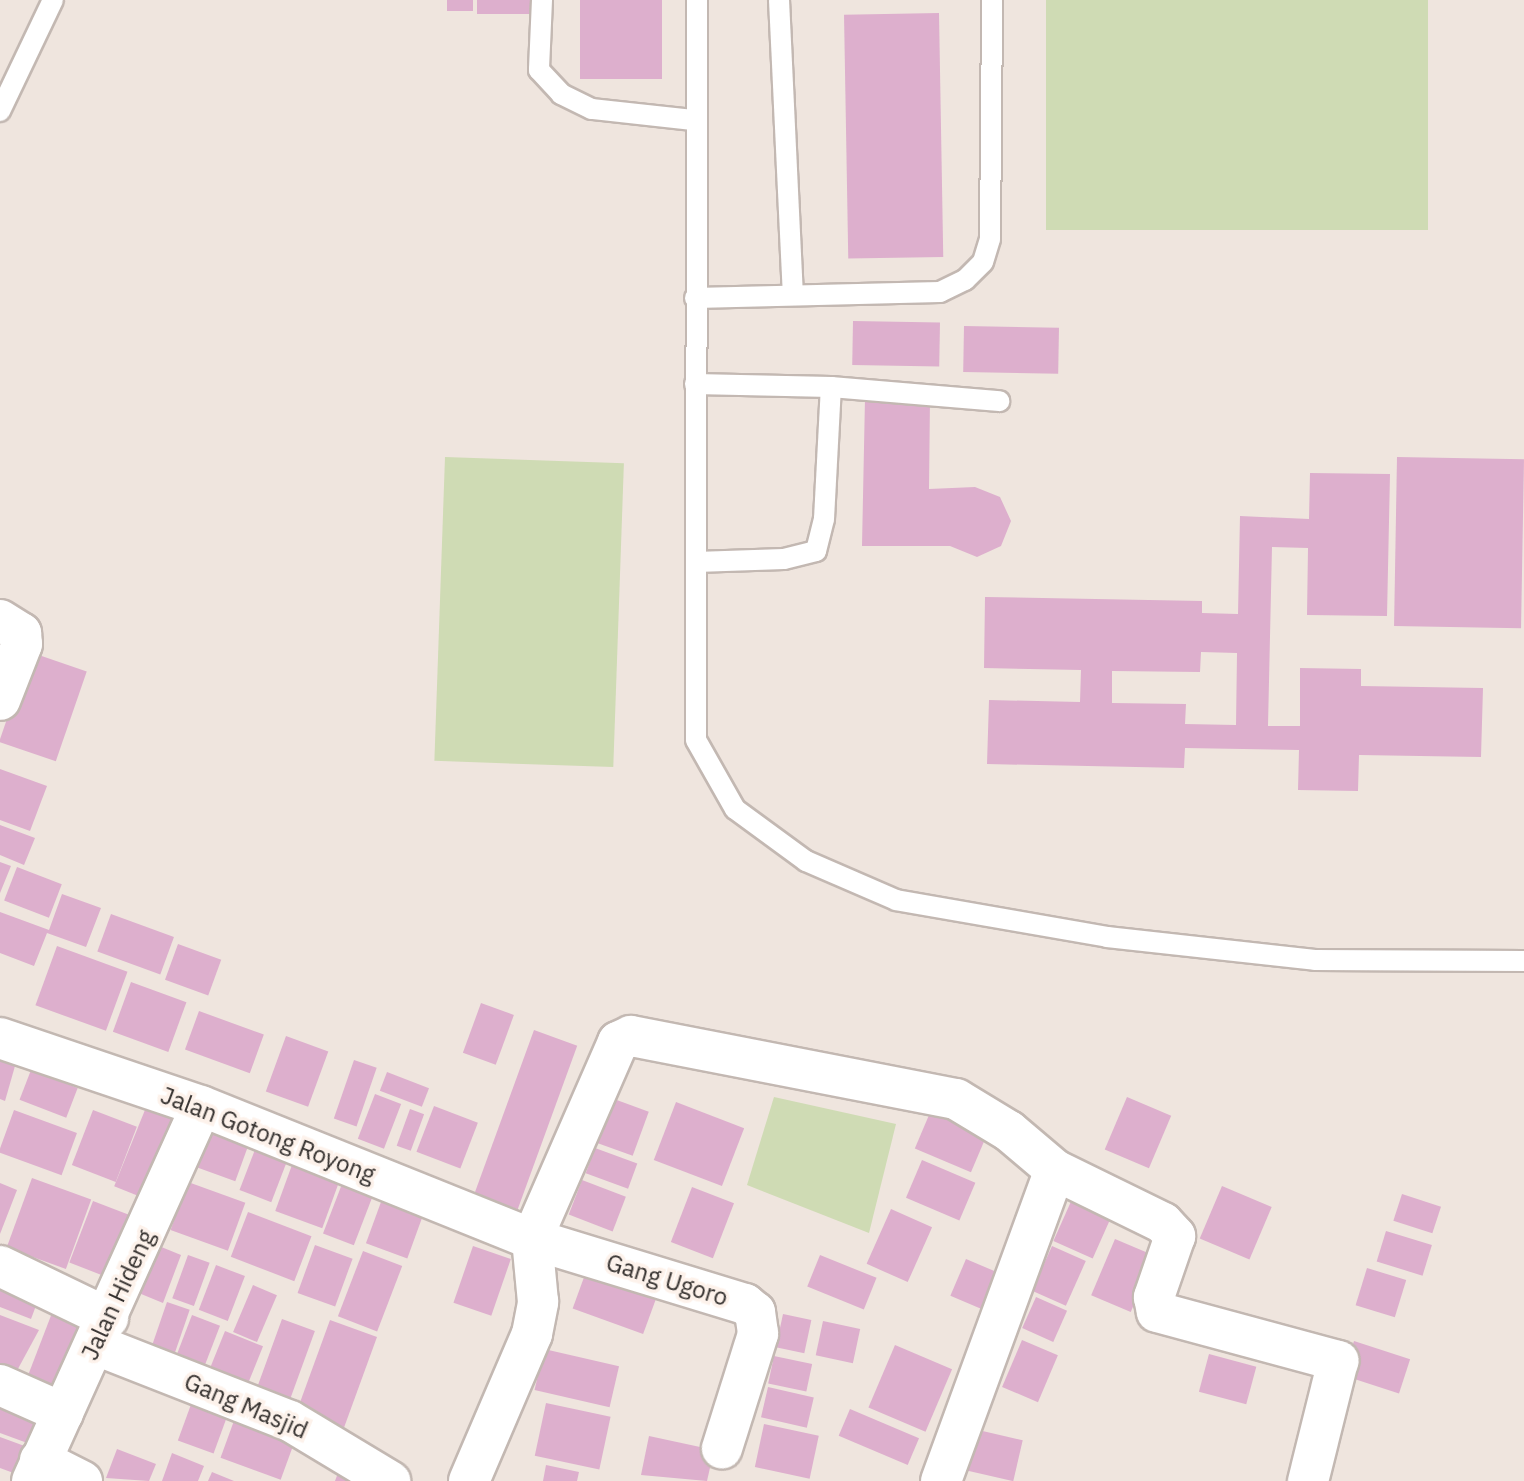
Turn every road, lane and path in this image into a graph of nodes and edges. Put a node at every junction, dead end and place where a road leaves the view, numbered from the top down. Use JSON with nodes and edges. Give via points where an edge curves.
{"nodes":[{"id":1,"x":53,"y":0,"type":"edge"},
{"id":2,"x":542,"y":0,"type":"edge"},
{"id":3,"x":697,"y":0,"type":"edge"},
{"id":4,"x":779,"y":0,"type":"edge"},
{"id":5,"x":992,"y":0,"type":"edge"},
{"id":6,"x":0,"y":111,"type":"edge"},
{"id":7,"x":694,"y":120,"type":"junction"},
{"id":8,"x":793,"y":292,"type":"junction"},
{"id":9,"x":695,"y":298,"type":"junction"},
{"id":10,"x":695,"y":384,"type":"junction"},
{"id":11,"x":831,"y":387,"type":"junction"},
{"id":12,"x":999,"y":401,"type":"dead end"},
{"id":13,"x":696,"y":562,"type":"junction"},
{"id":14,"x":0,"y":620,"type":"edge"},
{"id":15,"x":0,"y":700,"type":"edge"},
{"id":16,"x":1524,"y":961,"type":"edge"},
{"id":17,"x":0,"y":1038,"type":"edge"},
{"id":18,"x":201,"y":1106,"type":"junction"},
{"id":19,"x":1055,"y":1170,"type":"junction"},
{"id":20,"x":532,"y":1239,"type":"junction"},
{"id":21,"x":0,"y":1266,"type":"edge"},
{"id":22,"x":102,"y":1331,"type":"junction"},
{"id":23,"x":0,"y":1385,"type":"edge"},
{"id":24,"x":63,"y":1413,"type":"junction"},
{"id":25,"x":722,"y":1448,"type":"dead end"},
{"id":26,"x":36,"y":1471,"type":"edge"},
{"id":27,"x":82,"y":1481,"type":"edge"},
{"id":28,"x":390,"y":1481,"type":"edge"},
{"id":29,"x":469,"y":1481,"type":"edge"},
{"id":30,"x":941,"y":1481,"type":"edge"},
{"id":31,"x":1308,"y":1481,"type":"edge"}],
"edges":[{"from":1,"to":6,"type":"lane"},
{"from":2,"to":7,"type":"lane","via":[[539,70],[561,94],[592,109]]},
{"from":3,"to":7,"type":"lane"},
{"from":4,"to":8,"type":"lane"},
{"from":5,"to":8,"type":"lane","via":[[990,239],[983,262],[965,280],[940,292]]},
{"from":7,"to":9,"type":"lane"},
{"from":8,"to":9,"type":"lane"},
{"from":9,"to":10,"type":"lane"},
{"from":10,"to":11,"type":"lane"},
{"from":10,"to":13,"type":"lane"},
{"from":11,"to":12,"type":"lane"},
{"from":11,"to":13,"type":"lane","via":[[824,519],[816,551],[784,559]]},
{"from":13,"to":16,"type":"lane","via":[[696,740],[735,809],[806,861],[896,900],[1107,937],[1315,960]]},
{"from":14,"to":15,"type":"street","via":[[21,633],[22,644]]},
{"from":17,"to":18,"type":"street","name":"Jalan Gotong Royong"},
{"from":18,"to":20,"type":"street","name":"Jalan Gotong Royong"},
{"from":18,"to":22,"type":"street","name":"Jalan Hideng"},
{"from":19,"to":20,"type":"street","via":[[1009,1131],[956,1099],[631,1036],[618,1042]]},
{"from":19,"to":30,"type":"street"},
{"from":19,"to":31,"type":"street","via":[[1175,1231],[1154,1297],[1157,1312],[1338,1361]]},
{"from":20,"to":25,"type":"street","name":"Gang Ugoro","via":[[745,1304],[755,1312],[758,1334]]},
{"from":20,"to":29,"type":"street","via":[[538,1302],[532,1334]]},
{"from":21,"to":22,"type":"street","name":"Gang Masjid"},
{"from":22,"to":24,"type":"street","name":"Jalan Hideng"},
{"from":22,"to":28,"type":"street","name":"Gang Masjid","via":[[290,1421]]},
{"from":23,"to":24,"type":"street"},
{"from":24,"to":26,"type":"street","name":"Jalan Hideng"},
{"from":26,"to":27,"type":"street"}]}
